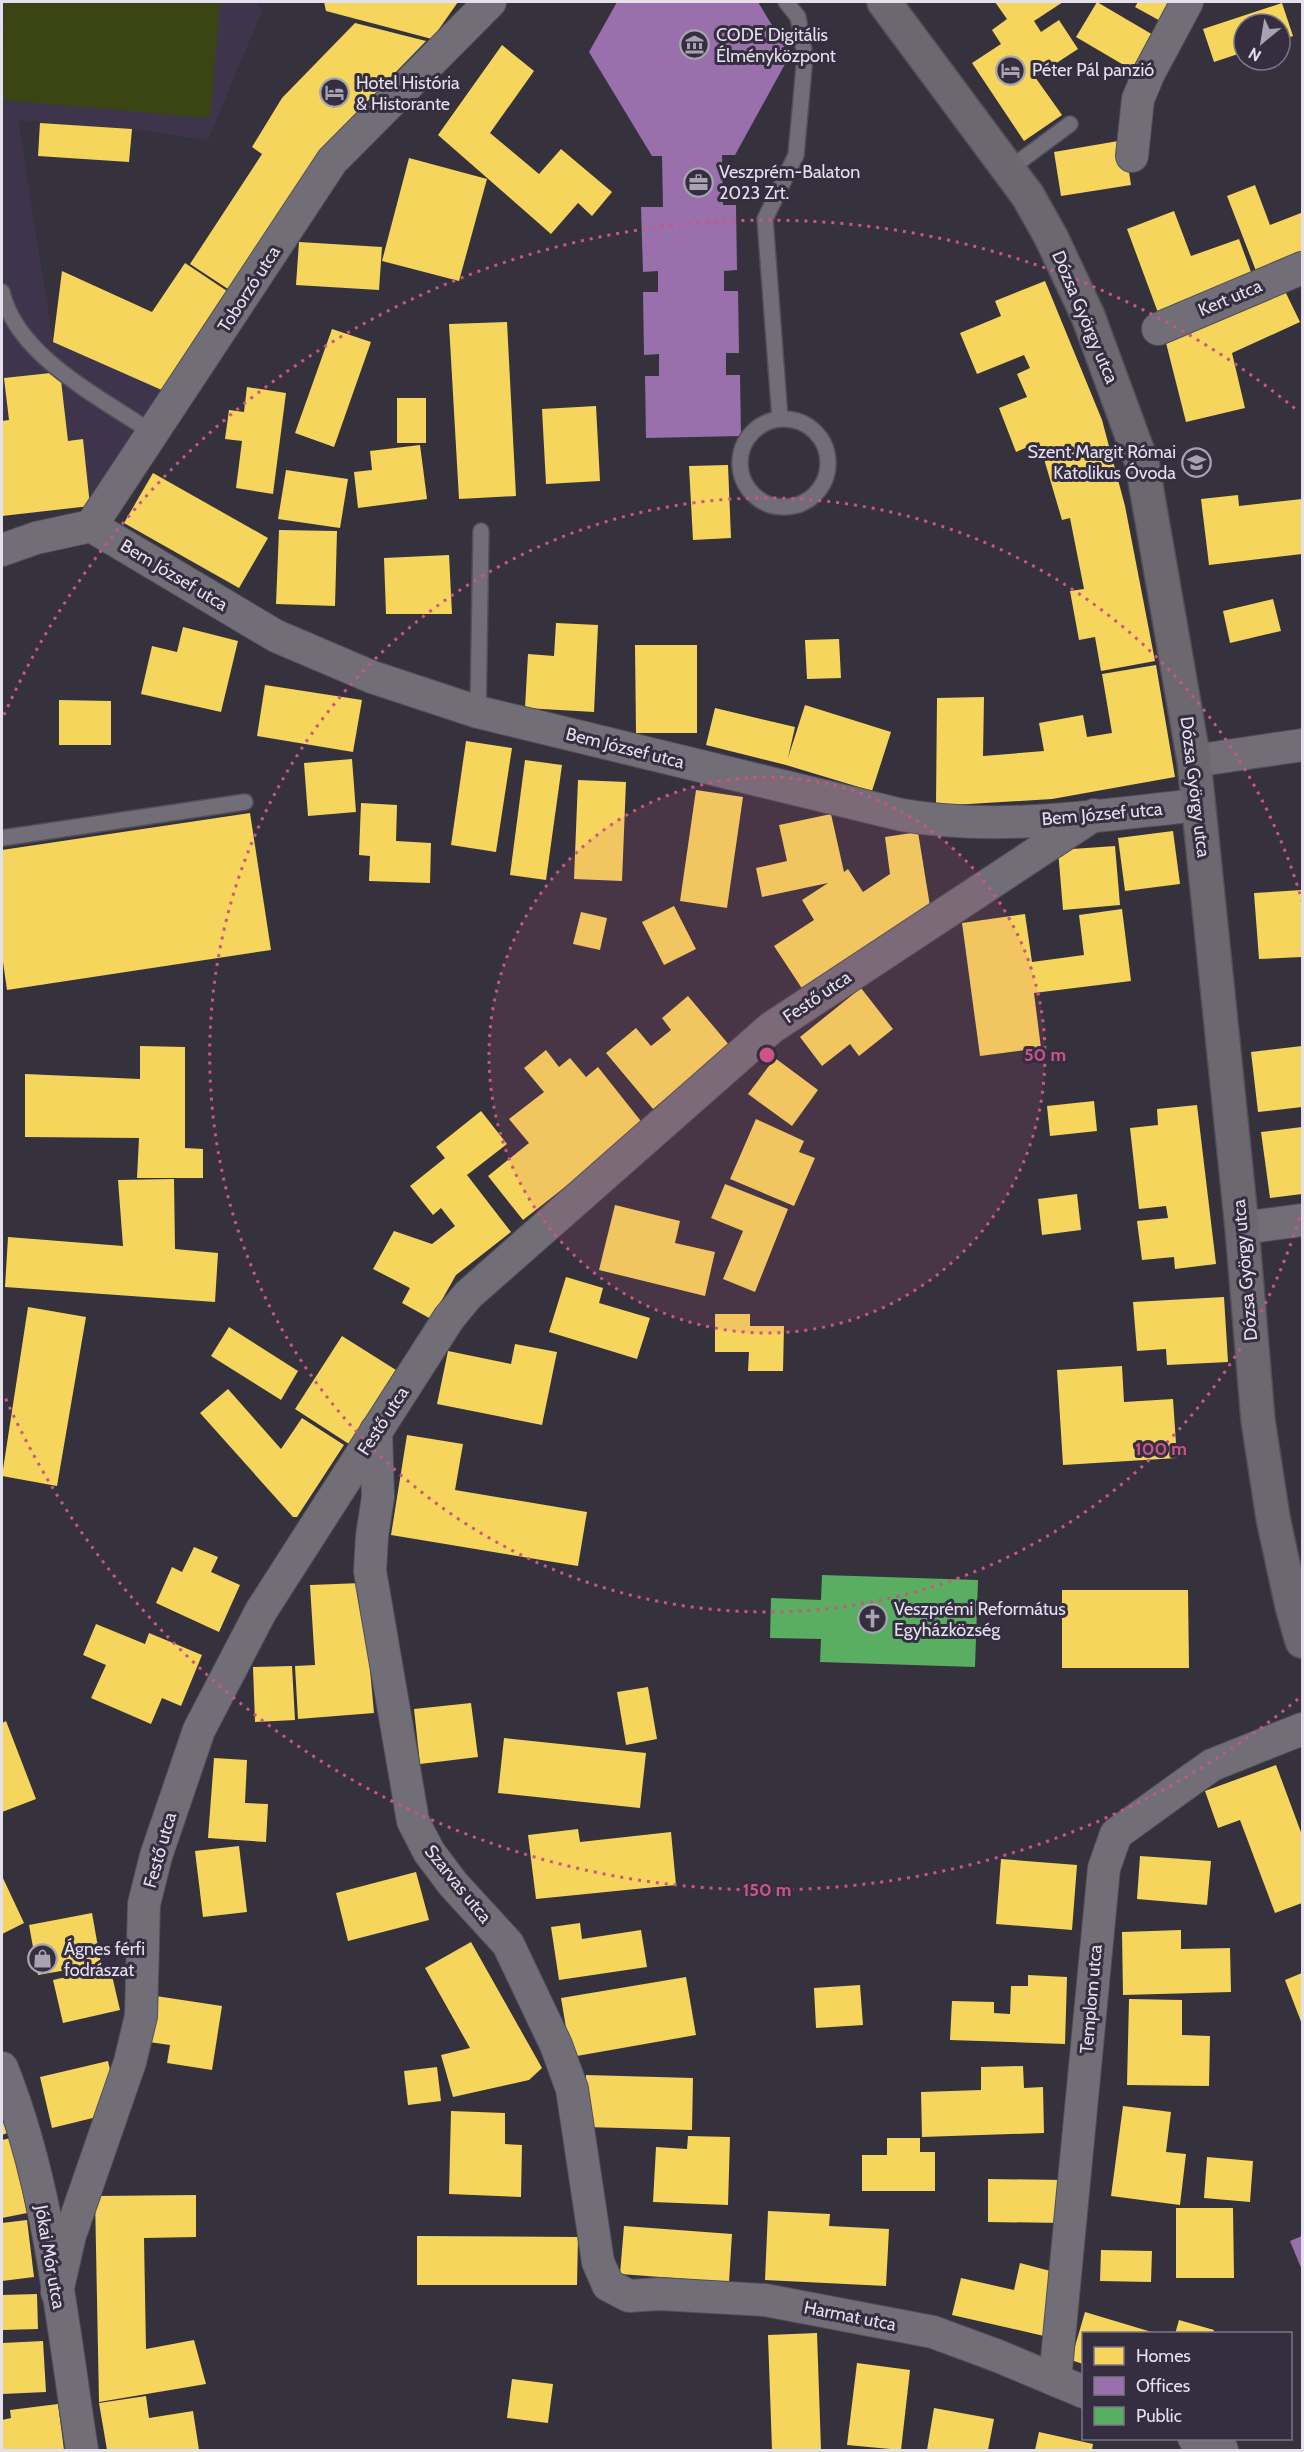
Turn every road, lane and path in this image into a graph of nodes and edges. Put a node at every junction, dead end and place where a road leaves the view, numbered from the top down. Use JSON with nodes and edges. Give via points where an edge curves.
{"nodes":[{"id":1,"x":490,"y":2,"type":"edge"},
{"id":2,"x":786,"y":2,"type":"edge"},
{"id":3,"x":884,"y":2,"type":"edge"},
{"id":4,"x":1187,"y":2,"type":"edge"},
{"id":5,"x":1070,"y":124,"type":"dead end"},
{"id":6,"x":1132,"y":156,"type":"dead end"},
{"id":7,"x":1008,"y":170,"type":"junction"},
{"id":8,"x":1302,"y":268,"type":"edge"},
{"id":9,"x":2,"y":292,"type":"edge"},
{"id":10,"x":1158,"y":329,"type":"dead end"},
{"id":11,"x":780,"y":419,"type":"junction"},
{"id":12,"x":154,"y":434,"type":"junction"},
{"id":13,"x":91,"y":526,"type":"junction"},
{"id":14,"x":481,"y":531,"type":"dead end"},
{"id":15,"x":2,"y":550,"type":"edge"},
{"id":16,"x":478,"y":712,"type":"junction"},
{"id":17,"x":1302,"y":745,"type":"edge"},
{"id":18,"x":1194,"y":761,"type":"junction"},
{"id":19,"x":244,"y":802,"type":"dead end"},
{"id":20,"x":1198,"y":805,"type":"junction"},
{"id":21,"x":1094,"y":815,"type":"junction"},
{"id":22,"x":2,"y":838,"type":"edge"},
{"id":23,"x":1302,"y":1220,"type":"edge"},
{"id":24,"x":1242,"y":1228,"type":"junction"},
{"id":25,"x":376,"y":1431,"type":"junction"},
{"id":26,"x":1302,"y":1641,"type":"edge"},
{"id":27,"x":1302,"y":1729,"type":"edge"},
{"id":28,"x":2,"y":2068,"type":"edge"},
{"id":29,"x":608,"y":2285,"type":"joint"},
{"id":30,"x":57,"y":2292,"type":"junction"},
{"id":31,"x":1055,"y":2380,"type":"junction"},
{"id":32,"x":1082,"y":2392,"type":"edge"},
{"id":33,"x":1196,"y":2440,"type":"edge"},
{"id":34,"x":82,"y":2451,"type":"edge"},
{"id":35,"x":1222,"y":2451,"type":"edge"}],
"edges":[{"from":1,"to":12,"type":"street","name":"Toborzó utca","via":[[332,161]]},
{"from":2,"to":11,"type":"lane","via":[[798,17],[805,56],[796,155],[765,219]]},
{"from":3,"to":7,"type":"main road","name":"Dózsa György utca"},
{"from":4,"to":6,"type":"street","via":[[1138,99]]},
{"from":5,"to":7,"type":"lane"},
{"from":7,"to":18,"type":"main road","name":"Dózsa György utca","via":[[1051,237],[1088,316],[1142,463]]},
{"from":8,"to":10,"type":"street","name":"Kert utca"},
{"from":9,"to":12,"type":"lane","via":[[18,330],[37,354]]},
{"from":11,"to":11,"type":"lane","via":[[799,421],[813,429],[823,440],[828,455],[828,471],[816,493],[789,507],[760,500],[748,490],[739,467],[747,437],[758,427]]},
{"from":12,"to":13,"type":"street","name":"Toborzó utca"},
{"from":13,"to":15,"type":"street"},
{"from":13,"to":16,"type":"street","name":"Bem József utca","via":[[276,636],[372,677]]},
{"from":14,"to":16,"type":"lane"},
{"from":16,"to":21,"type":"street","name":"Bem József utca","via":[[922,818],[992,824]]},
{"from":17,"to":18,"type":"street"},
{"from":18,"to":20,"type":"main road","name":"Dózsa György utca"},
{"from":19,"to":22,"type":"lane"},
{"from":20,"to":21,"type":"street","name":"Bem József utca"},
{"from":20,"to":24,"type":"main road","name":"Dózsa György utca"},
{"from":21,"to":25,"type":"street","name":"Festő utca","via":[[771,1028],[468,1295]]},
{"from":23,"to":24,"type":"street"},
{"from":24,"to":26,"type":"main road","name":"Dózsa György utca","via":[[1258,1420],[1273,1518]]},
{"from":25,"to":29,"type":"street","name":"Szarvas utca","via":[[378,1497],[370,1571],[413,1821],[429,1852],[453,1884],[508,1944],[556,2045],[572,2089],[598,2262]]},
{"from":25,"to":30,"type":"street","name":"Festő utca","via":[[261,1611],[199,1730],[156,1856],[144,1904],[141,2016],[130,2062],[70,2235]]},
{"from":27,"to":31,"type":"street","name":"Templom utca","via":[[1212,1765],[1116,1834],[1104,1868]]},
{"from":28,"to":30,"type":"street","name":"Jókai Mór utca","via":[[18,2109],[45,2218]]},
{"from":29,"to":31,"type":"street","name":"Harmat utca","via":[[629,2296],[765,2300],[933,2332]]},
{"from":30,"to":34,"type":"street","name":"Jókai Mór utca"},
{"from":31,"to":32,"type":"street","name":"Harmat utca"},
{"from":33,"to":35,"type":"street"}]}
